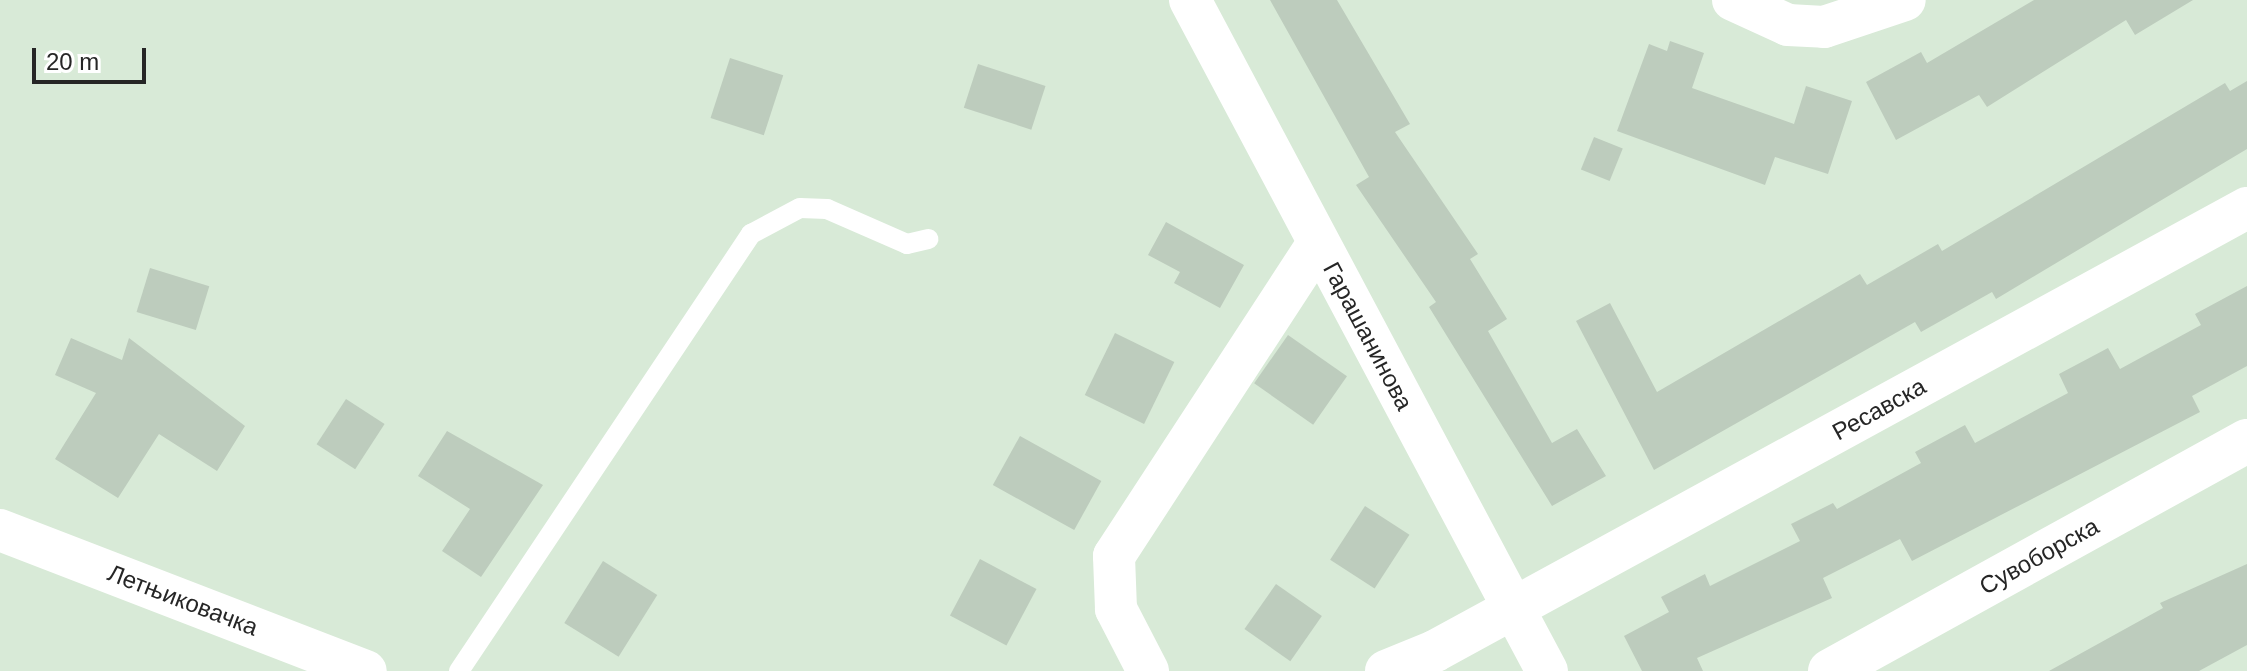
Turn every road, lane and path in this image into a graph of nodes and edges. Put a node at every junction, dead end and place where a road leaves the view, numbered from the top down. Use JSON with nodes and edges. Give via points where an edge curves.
{"nodes":[{"id":1,"x":1190,"y":0,"type":"edge"},
{"id":2,"x":1733,"y":0,"type":"edge"},
{"id":3,"x":1905,"y":0,"type":"edge"},
{"id":4,"x":2247,"y":208,"type":"edge"},
{"id":5,"x":928,"y":239,"type":"dead end"},
{"id":6,"x":1318,"y":243,"type":"junction"},
{"id":7,"x":2247,"y":441,"type":"edge"},
{"id":8,"x":0,"y":530,"type":"edge"},
{"id":9,"x":1512,"y":609,"type":"junction"},
{"id":10,"x":366,"y":671,"type":"edge"},
{"id":11,"x":459,"y":671,"type":"edge"},
{"id":12,"x":1148,"y":671,"type":"edge"},
{"id":13,"x":1386,"y":671,"type":"edge"},
{"id":14,"x":1547,"y":671,"type":"edge"},
{"id":15,"x":1830,"y":671,"type":"edge"}],
"edges":[{"from":1,"to":6,"type":"street","name":"Гарашанинова"},
{"from":2,"to":3,"type":"street","via":[[1788,25],[1824,27]]},
{"from":4,"to":9,"type":"street","name":"Ресавска"},
{"from":5,"to":11,"type":"lane","via":[[907,244],[827,209],[800,208],[751,234]]},
{"from":6,"to":9,"type":"street","name":"Гарашанинова"},
{"from":6,"to":12,"type":"street","via":[[1114,556],[1116,609]]},
{"from":7,"to":15,"type":"street","name":"Сувоборска"},
{"from":8,"to":10,"type":"street","name":"Летњиковачка"},
{"from":9,"to":13,"type":"street"},
{"from":9,"to":14,"type":"street","name":"Гарашанинова"}]}
